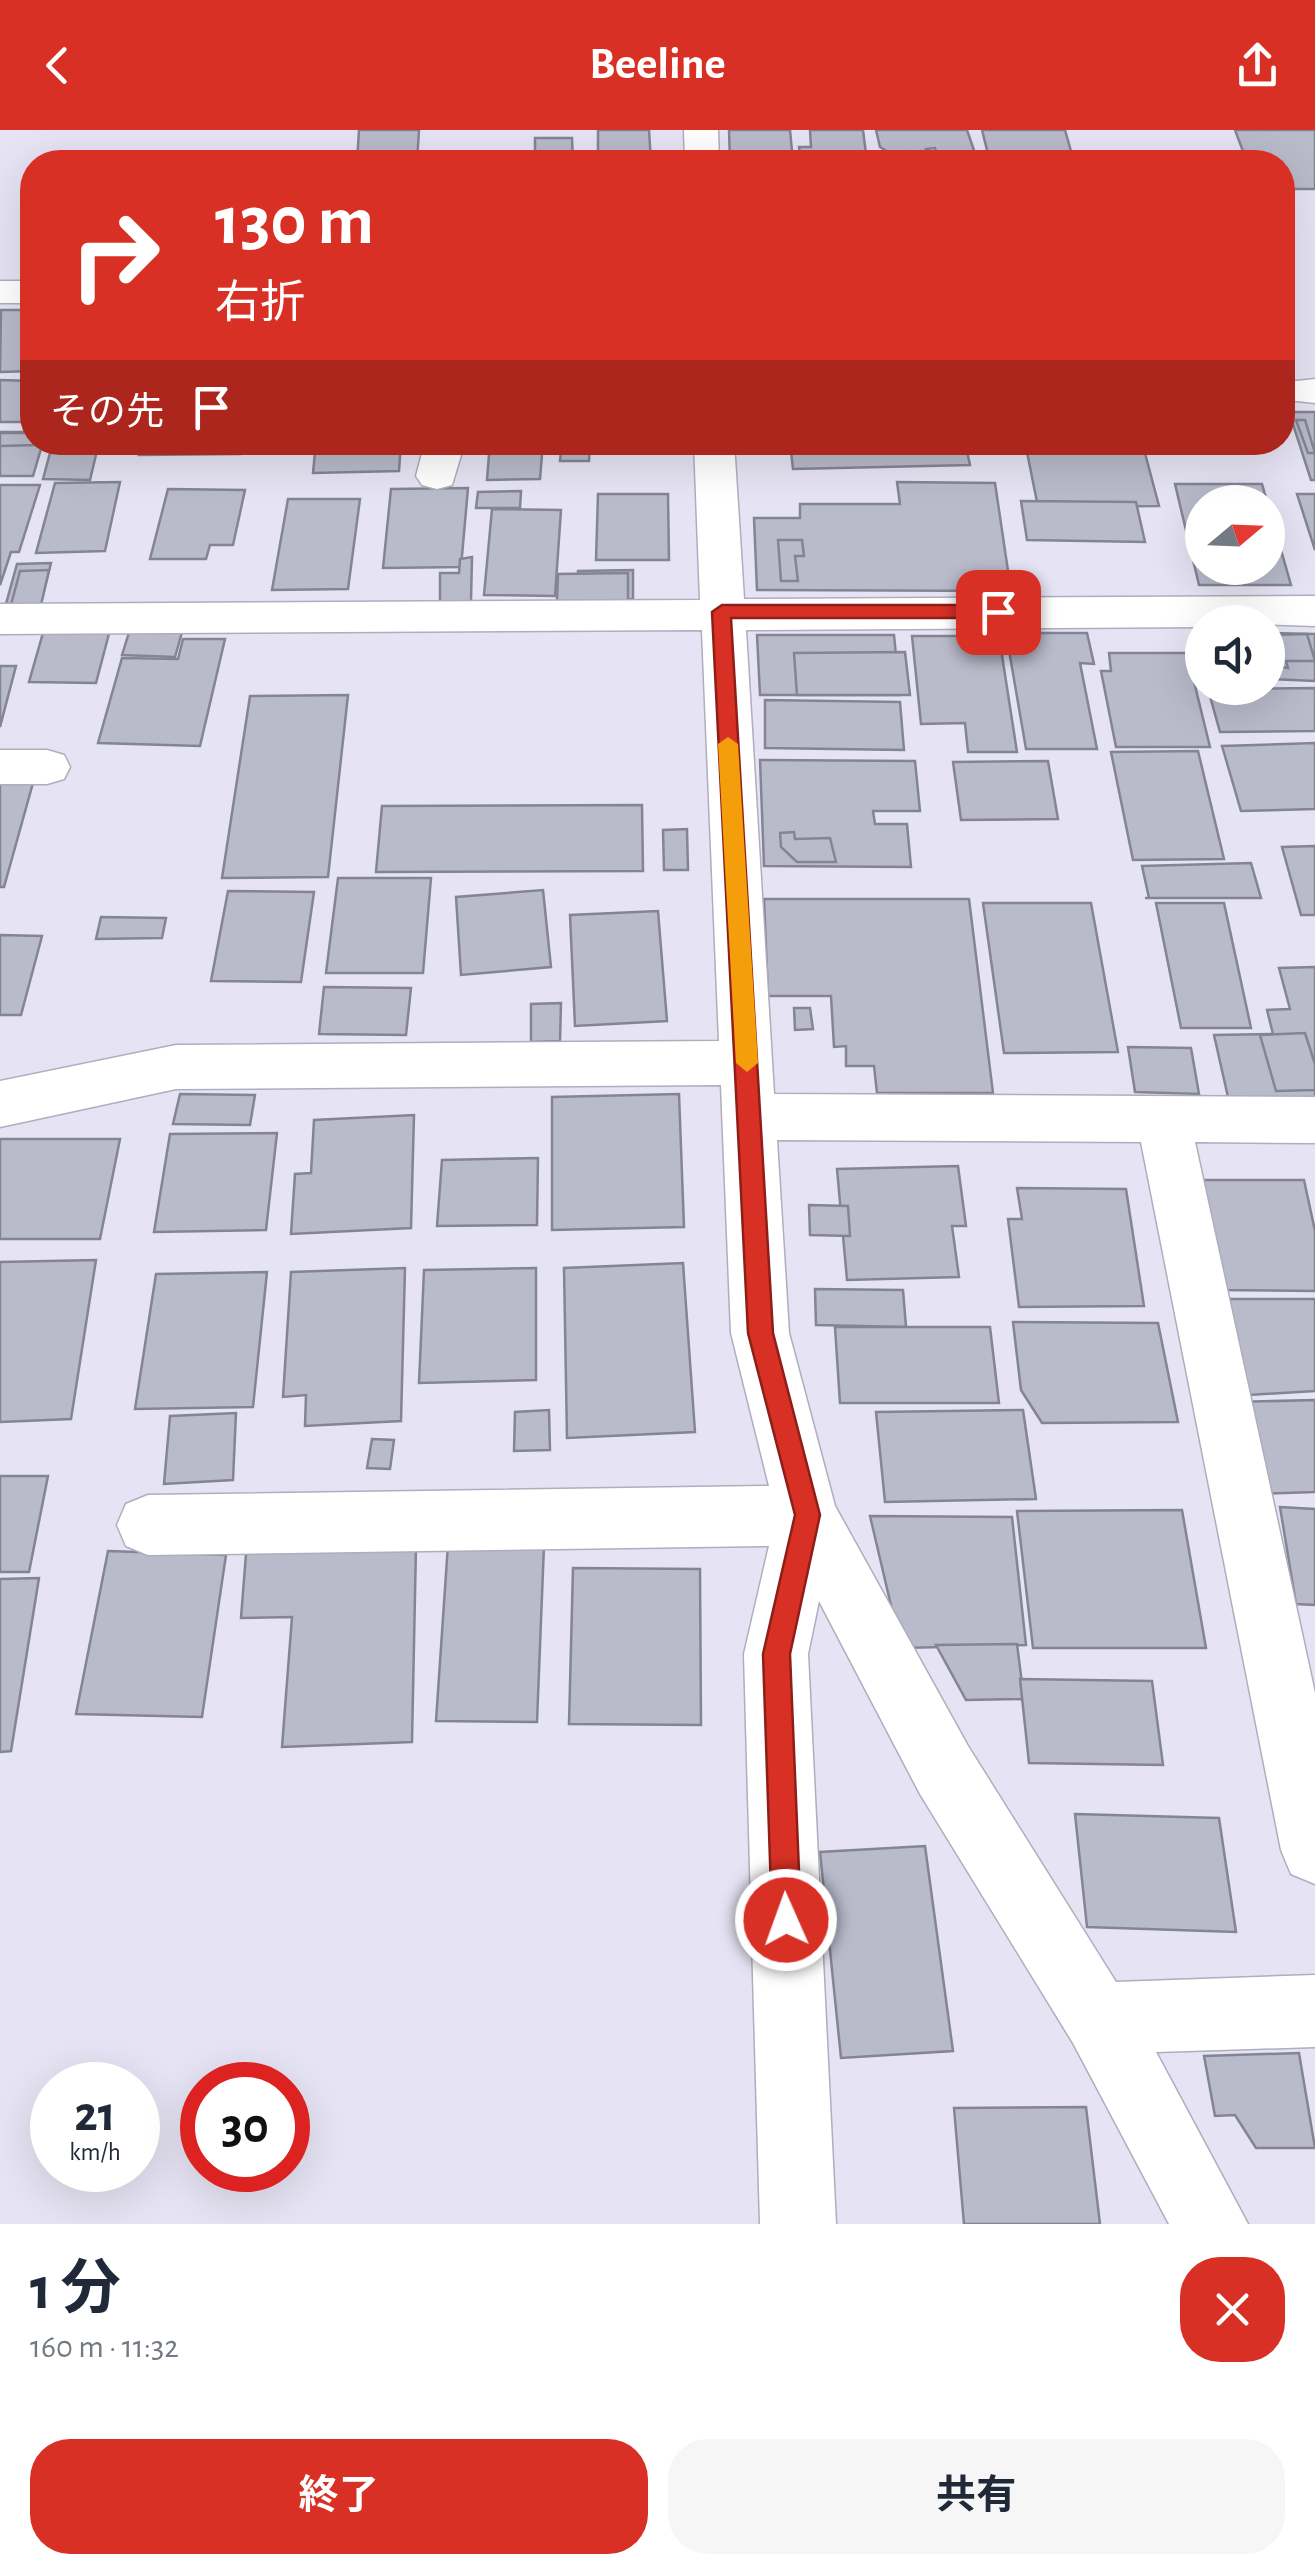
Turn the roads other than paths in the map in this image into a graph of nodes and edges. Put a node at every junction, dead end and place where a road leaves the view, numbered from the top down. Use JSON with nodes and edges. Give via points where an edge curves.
{"nodes":[{"id":1,"x":715,"y":455,"type":"edge"},
{"id":2,"x":1315,"y":611,"type":"edge"},
{"id":3,"x":722,"y":612,"type":"junction"},
{"id":4,"x":0,"y":620,"type":"edge"},
{"id":5,"x":47,"y":767,"type":"dead end"},
{"id":6,"x":0,"y":768,"type":"edge"},
{"id":7,"x":749,"y":1090,"type":"junction"},
{"id":8,"x":0,"y":1104,"type":"edge"},
{"id":9,"x":1163,"y":1120,"type":"junction"},
{"id":10,"x":1315,"y":1120,"type":"edge"},
{"id":11,"x":808,"y":1515,"type":"junction"},
{"id":12,"x":148,"y":1524,"type":"dead end"},
{"id":13,"x":1315,"y":1850,"type":"edge"},
{"id":14,"x":1315,"y":2011,"type":"edge"},
{"id":15,"x":1098,"y":2018,"type":"junction"},
{"id":16,"x":798,"y":2224,"type":"edge"},
{"id":17,"x":1210,"y":2224,"type":"edge"}],
"edges":[{"from":1,"to":3,"type":"street"},
{"from":2,"to":3,"type":"street"},
{"from":3,"to":4,"type":"street"},
{"from":3,"to":7,"type":"street"},
{"from":5,"to":6,"type":"street"},
{"from":7,"to":8,"type":"street","via":[[176,1067]]},
{"from":7,"to":9,"type":"street"},
{"from":7,"to":11,"type":"street","via":[[760,1333]]},
{"from":9,"to":10,"type":"street"},
{"from":9,"to":13,"type":"street"},
{"from":11,"to":12,"type":"street"},
{"from":11,"to":15,"type":"street","via":[[944,1770]]},
{"from":11,"to":16,"type":"street","via":[[776,1654]]},
{"from":14,"to":15,"type":"street"},
{"from":15,"to":17,"type":"street"}]}
